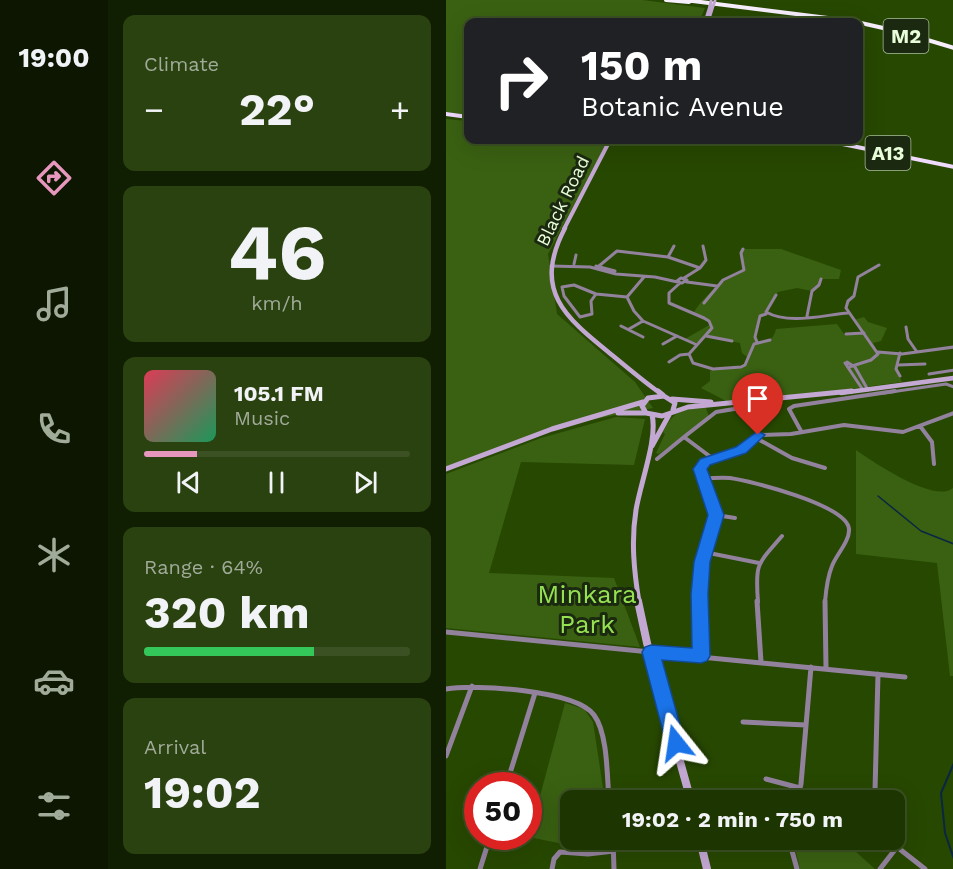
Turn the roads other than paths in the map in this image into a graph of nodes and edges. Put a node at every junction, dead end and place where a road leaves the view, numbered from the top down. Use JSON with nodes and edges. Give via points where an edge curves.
{"nodes":[{"id":1,"x":658,"y":0,"type":"edge"},
{"id":2,"x":666,"y":0,"type":"edge"},
{"id":3,"x":685,"y":0,"type":"edge"},
{"id":4,"x":715,"y":1,"type":"edge"},
{"id":5,"x":712,"y":7,"type":"junction"},
{"id":6,"x":823,"y":16,"type":"junction"},
{"id":7,"x":814,"y":17,"type":"junction"},
{"id":8,"x":708,"y":18,"type":"edge"},
{"id":9,"x":821,"y":18,"type":"edge"},
{"id":10,"x":833,"y":18,"type":"edge"},
{"id":11,"x":863,"y":24,"type":"edge"},
{"id":12,"x":863,"y":25,"type":"edge"},
{"id":13,"x":953,"y":50,"type":"edge"},
{"id":14,"x":446,"y":117,"type":"edge"},
{"id":15,"x":464,"y":119,"type":"edge"},
{"id":16,"x":464,"y":119,"type":"edge"},
{"id":17,"x":608,"y":144,"type":"edge"},
{"id":18,"x":843,"y":144,"type":"edge"},
{"id":19,"x":857,"y":144,"type":"edge"},
{"id":20,"x":953,"y":165,"type":"edge"},
{"id":21,"x":674,"y":246,"type":"dead end"},
{"id":22,"x":703,"y":246,"type":"dead end"},
{"id":23,"x":743,"y":249,"type":"dead end"},
{"id":24,"x":576,"y":255,"type":"dead end"},
{"id":25,"x":668,"y":257,"type":"junction"},
{"id":26,"x":574,"y":264,"type":"junction"},
{"id":27,"x":551,"y":265,"type":"junction"},
{"id":28,"x":879,"y":265,"type":"dead end"},
{"id":29,"x":597,"y":267,"type":"junction"},
{"id":30,"x":700,"y":268,"type":"junction"},
{"id":31,"x":645,"y":275,"type":"junction"},
{"id":32,"x":821,"y":279,"type":"dead end"},
{"id":33,"x":685,"y":280,"type":"junction"},
{"id":34,"x":678,"y":281,"type":"junction"},
{"id":35,"x":717,"y":286,"type":"junction"},
{"id":36,"x":596,"y":294,"type":"junction"},
{"id":37,"x":776,"y":295,"type":"dead end"},
{"id":38,"x":627,"y":297,"type":"junction"},
{"id":39,"x":704,"y":303,"type":"dead end"},
{"id":40,"x":848,"y":313,"type":"junction"},
{"id":41,"x":766,"y":314,"type":"junction"},
{"id":42,"x":807,"y":316,"type":"junction"},
{"id":43,"x":643,"y":321,"type":"junction"},
{"id":44,"x":621,"y":326,"type":"dead end"},
{"id":45,"x":906,"y":327,"type":"dead end"},
{"id":46,"x":629,"y":329,"type":"junction"},
{"id":47,"x":864,"y":333,"type":"junction"},
{"id":48,"x":846,"y":334,"type":"dead end"},
{"id":49,"x":677,"y":336,"type":"junction"},
{"id":50,"x":705,"y":336,"type":"junction"},
{"id":51,"x":644,"y":337,"type":"dead end"},
{"id":52,"x":770,"y":340,"type":"dead end"},
{"id":53,"x":732,"y":341,"type":"dead end"},
{"id":54,"x":757,"y":342,"type":"junction"},
{"id":55,"x":664,"y":344,"type":"dead end"},
{"id":56,"x":695,"y":345,"type":"junction"},
{"id":57,"x":953,"y":347,"type":"edge"},
{"id":58,"x":878,"y":352,"type":"junction"},
{"id":59,"x":917,"y":352,"type":"junction"},
{"id":60,"x":900,"y":353,"type":"junction"},
{"id":61,"x":689,"y":354,"type":"junction"},
{"id":62,"x":669,"y":362,"type":"dead end"},
{"id":63,"x":898,"y":365,"type":"junction"},
{"id":64,"x":900,"y":376,"type":"dead end"},
{"id":65,"x":952,"y":377,"type":"edge"},
{"id":66,"x":644,"y":381,"type":"junction"},
{"id":67,"x":953,"y":387,"type":"edge"},
{"id":68,"x":865,"y":389,"type":"junction"},
{"id":69,"x":664,"y":396,"type":"junction"},
{"id":70,"x":671,"y":398,"type":"junction"},
{"id":71,"x":644,"y":401,"type":"junction"},
{"id":72,"x":758,"y":405,"type":"dead end"},
{"id":73,"x":671,"y":412,"type":"junction"},
{"id":74,"x":610,"y":413,"type":"junction"},
{"id":75,"x":953,"y":413,"type":"edge"},
{"id":76,"x":649,"y":414,"type":"junction"},
{"id":77,"x":948,"y":415,"type":"junction"},
{"id":78,"x":953,"y":419,"type":"edge"},
{"id":79,"x":920,"y":426,"type":"junction"},
{"id":80,"x":801,"y":431,"type":"junction"},
{"id":81,"x":684,"y":437,"type":"junction"},
{"id":82,"x":755,"y":437,"type":"junction"},
{"id":83,"x":712,"y":458,"type":"junction"},
{"id":84,"x":657,"y":459,"type":"dead end"},
{"id":85,"x":646,"y":462,"type":"junction"},
{"id":86,"x":934,"y":464,"type":"dead end"},
{"id":87,"x":825,"y":468,"type":"dead end"},
{"id":88,"x":446,"y":470,"type":"edge"},
{"id":89,"x":702,"y":479,"type":"junction"},
{"id":90,"x":716,"y":515,"type":"junction"},
{"id":91,"x":735,"y":518,"type":"dead end"},
{"id":92,"x":782,"y":536,"type":"dead end"},
{"id":93,"x":704,"y":552,"type":"junction"},
{"id":94,"x":759,"y":563,"type":"junction"},
{"id":95,"x":446,"y":632,"type":"edge"},
{"id":96,"x":651,"y":652,"type":"junction"},
{"id":97,"x":701,"y":656,"type":"junction"},
{"id":98,"x":761,"y":662,"type":"junction"},
{"id":99,"x":811,"y":667,"type":"junction"},
{"id":100,"x":826,"y":668,"type":"junction"},
{"id":101,"x":878,"y":674,"type":"junction"},
{"id":102,"x":905,"y":677,"type":"dead end"},
{"id":103,"x":473,"y":686,"type":"junction"},
{"id":104,"x":446,"y":689,"type":"edge"},
{"id":105,"x":535,"y":693,"type":"junction"},
{"id":106,"x":743,"y":722,"type":"dead end"},
{"id":107,"x":806,"y":726,"type":"junction"},
{"id":108,"x":446,"y":756,"type":"edge"},
{"id":109,"x":510,"y":772,"type":"edge"},
{"id":110,"x":766,"y":778,"type":"dead end"},
{"id":111,"x":800,"y":788,"type":"joint"},
{"id":112,"x":608,"y":790,"type":"edge"},
{"id":113,"x":688,"y":790,"type":"edge"},
{"id":114,"x":875,"y":790,"type":"edge"},
{"id":115,"x":486,"y":850,"type":"edge"},
{"id":116,"x":702,"y":850,"type":"edge"},
{"id":117,"x":792,"y":850,"type":"edge"},
{"id":118,"x":895,"y":850,"type":"edge"},
{"id":119,"x":901,"y":850,"type":"edge"},
{"id":120,"x":614,"y":851,"type":"joint"},
{"id":121,"x":480,"y":869,"type":"edge"},
{"id":122,"x":552,"y":869,"type":"edge"},
{"id":123,"x":614,"y":869,"type":"edge"},
{"id":124,"x":707,"y":869,"type":"edge"},
{"id":125,"x":797,"y":869,"type":"edge"},
{"id":126,"x":880,"y":869,"type":"edge"},
{"id":127,"x":925,"y":869,"type":"edge"}],
"edges":[{"from":1,"to":5,"type":"highway"},
{"from":2,"to":7,"type":"highway"},
{"from":3,"to":6,"type":"highway","number":"M2"},
{"from":4,"to":5,"type":"main road","bridge":true},
{"from":4,"to":6,"type":"highway"},
{"from":5,"to":7,"type":"highway"},
{"from":5,"to":8,"type":"main road"},
{"from":6,"to":10,"type":"highway","number":"M2"},
{"from":7,"to":9,"type":"highway"},
{"from":11,"to":13,"type":"highway","number":"M2"},
{"from":12,"to":13,"type":"highway","number":"M2"},
{"from":14,"to":15,"type":"highway"},
{"from":14,"to":16,"type":"highway"},
{"from":17,"to":27,"type":"main road","name":"Black Road","via":[[554,248]]},
{"from":18,"to":20,"type":"highway","number":"A13"},
{"from":19,"to":20,"type":"highway","number":"A13"},
{"from":21,"to":25,"type":"street"},
{"from":22,"to":30,"type":"street","via":[[706,260]]},
{"from":23,"to":35,"type":"street","via":[[744,270]]},
{"from":24,"to":26,"type":"street"},
{"from":25,"to":29,"type":"street","via":[[614,251]]},
{"from":25,"to":30,"type":"street"},
{"from":26,"to":27,"type":"street"},
{"from":26,"to":29,"type":"street"},
{"from":27,"to":29,"type":"street"},
{"from":27,"to":66,"type":"main road","name":"Black Road","via":[[554,297],[565,314]]},
{"from":28,"to":40,"type":"street","via":[[858,278],[854,296],[846,304]]},
{"from":29,"to":31,"type":"street","via":[[616,274]]},
{"from":30,"to":33,"type":"street"},
{"from":31,"to":34,"type":"street"},
{"from":31,"to":38,"type":"street"},
{"from":32,"to":42,"type":"street","via":[[812,291]]},
{"from":33,"to":34,"type":"street"},
{"from":33,"to":35,"type":"street"},
{"from":34,"to":50,"type":"street","via":[[669,293],[669,303],[709,321],[712,328]]},
{"from":35,"to":39,"type":"street"},
{"from":36,"to":36,"type":"street","via":[[574,285],[562,287],[580,317],[592,314]]},
{"from":36,"to":38,"type":"street"},
{"from":37,"to":41,"type":"street"},
{"from":38,"to":43,"type":"street"},
{"from":40,"to":42,"type":"street"},
{"from":40,"to":47,"type":"street"},
{"from":41,"to":42,"type":"street","via":[[781,318]]},
{"from":41,"to":54,"type":"street","via":[[760,316]]},
{"from":43,"to":46,"type":"street"},
{"from":43,"to":49,"type":"street"},
{"from":44,"to":46,"type":"street"},
{"from":45,"to":59,"type":"street","via":[[908,339]]},
{"from":46,"to":51,"type":"street"},
{"from":47,"to":48,"type":"street"},
{"from":47,"to":58,"type":"street"},
{"from":49,"to":55,"type":"street"},
{"from":49,"to":56,"type":"street"},
{"from":50,"to":53,"type":"street"},
{"from":50,"to":56,"type":"street"},
{"from":52,"to":54,"type":"street"},
{"from":54,"to":61,"type":"street","via":[[741,367],[706,368],[693,363]]},
{"from":56,"to":61,"type":"street"},
{"from":57,"to":59,"type":"street"},
{"from":58,"to":60,"type":"street"},
{"from":58,"to":68,"type":"street","via":[[871,360],[849,364]]},
{"from":59,"to":60,"type":"street"},
{"from":60,"to":63,"type":"street"},
{"from":61,"to":62,"type":"street"},
{"from":63,"to":64,"type":"street"},
{"from":63,"to":65,"type":"street"},
{"from":65,"to":68,"type":"main road"},
{"from":66,"to":69,"type":"main road","name":"Black Road"},
{"from":66,"to":71,"type":"main road","via":[[648,389]]},
{"from":67,"to":80,"type":"street","via":[[947,384],[794,406],[789,409]]},
{"from":68,"to":70,"type":"main road","via":[[702,402]]},
{"from":68,"to":73,"type":"main road","via":[[694,406]]},
{"from":69,"to":70,"type":"main road"},
{"from":69,"to":71,"type":"main road"},
{"from":70,"to":73,"type":"main road","via":[[675,404]]},
{"from":71,"to":74,"type":"main road"},
{"from":71,"to":76,"type":"main road","via":[[642,408]]},
{"from":72,"to":81,"type":"street","via":[[716,412]]},
{"from":73,"to":76,"type":"main road"},
{"from":73,"to":85,"type":"main road"},
{"from":74,"to":76,"type":"main road"},
{"from":74,"to":88,"type":"main road","via":[[552,429]]},
{"from":75,"to":77,"type":"street"},
{"from":76,"to":85,"type":"main road","via":[[655,425]]},
{"from":77,"to":78,"type":"street"},
{"from":77,"to":79,"type":"street"},
{"from":79,"to":80,"type":"street","via":[[898,433],[844,425]]},
{"from":79,"to":86,"type":"street","via":[[932,442]]},
{"from":80,"to":82,"type":"street"},
{"from":81,"to":83,"type":"street"},
{"from":81,"to":84,"type":"street"},
{"from":82,"to":83,"type":"street","via":[[741,450]]},
{"from":82,"to":87,"type":"street","via":[[792,458]]},
{"from":83,"to":89,"type":"street","via":[[700,469]]},
{"from":85,"to":96,"type":"main road","via":[[633,549],[644,630]]},
{"from":89,"to":90,"type":"street"},
{"from":89,"to":100,"type":"street","via":[[728,477],[747,482],[826,507],[844,517],[849,532],[830,571],[825,613]]},
{"from":90,"to":91,"type":"street"},
{"from":90,"to":93,"type":"street"},
{"from":92,"to":94,"type":"street"},
{"from":93,"to":94,"type":"street"},
{"from":93,"to":97,"type":"street","via":[[699,594]]},
{"from":94,"to":98,"type":"street","via":[[756,575]]},
{"from":95,"to":96,"type":"street"},
{"from":96,"to":97,"type":"street"},
{"from":96,"to":113,"type":"main road"},
{"from":97,"to":98,"type":"street"},
{"from":98,"to":99,"type":"street"},
{"from":99,"to":100,"type":"street"},
{"from":99,"to":107,"type":"street"},
{"from":100,"to":101,"type":"street"},
{"from":101,"to":102,"type":"street"},
{"from":101,"to":114,"type":"street"},
{"from":103,"to":104,"type":"street"},
{"from":103,"to":105,"type":"street"},
{"from":103,"to":108,"type":"street"},
{"from":105,"to":109,"type":"street"},
{"from":105,"to":112,"type":"street","via":[[580,703],[592,713],[600,731]]},
{"from":106,"to":107,"type":"street"},
{"from":107,"to":111,"type":"street"},
{"from":110,"to":111,"type":"street"},
{"from":115,"to":121,"type":"street"},
{"from":116,"to":124,"type":"main road"},
{"from":117,"to":125,"type":"street"},
{"from":118,"to":126,"type":"street"},
{"from":119,"to":127,"type":"street"},
{"from":120,"to":122,"type":"street","via":[[560,852]]},
{"from":120,"to":123,"type":"street"}]}
